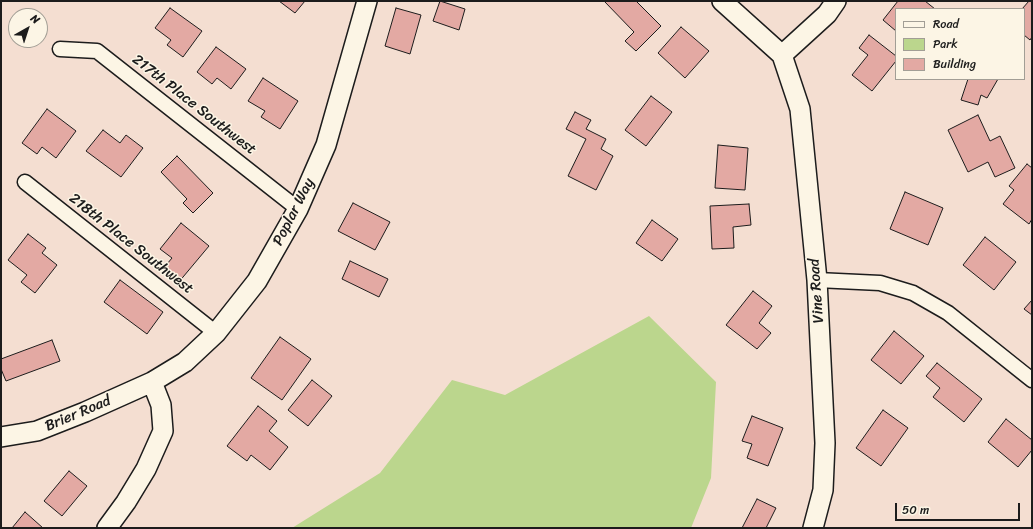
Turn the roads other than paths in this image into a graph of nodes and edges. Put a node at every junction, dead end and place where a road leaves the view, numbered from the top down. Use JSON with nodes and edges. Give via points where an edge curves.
{"nodes":[{"id":1,"x":367,"y":1,"type":"edge"},
{"id":2,"x":722,"y":1,"type":"edge"},
{"id":3,"x":836,"y":1,"type":"edge"},
{"id":4,"x":60,"y":49,"type":"dead end"},
{"id":5,"x":782,"y":55,"type":"junction"},
{"id":6,"x":24,"y":182,"type":"dead end"},
{"id":7,"x":298,"y":209,"type":"junction"},
{"id":8,"x":817,"y":280,"type":"junction"},
{"id":9,"x":216,"y":333,"type":"junction"},
{"id":10,"x":1032,"y":380,"type":"edge"},
{"id":11,"x":152,"y":382,"type":"junction"},
{"id":12,"x":1,"y":438,"type":"edge"},
{"id":13,"x":107,"y":528,"type":"edge"},
{"id":14,"x":813,"y":528,"type":"edge"}],
"edges":[{"from":1,"to":7,"type":"street","name":"Poplar Way","via":[[326,145]]},
{"from":2,"to":5,"type":"street"},
{"from":3,"to":5,"type":"street","via":[[827,14]]},
{"from":4,"to":7,"type":"street","name":"217th Place Southwest","via":[[97,52]]},
{"from":5,"to":8,"type":"street","name":"Vine Road","via":[[800,109]]},
{"from":6,"to":9,"type":"street","name":"218th Place Southwest"},
{"from":7,"to":9,"type":"street","name":"Poplar Way","via":[[257,281]]},
{"from":8,"to":10,"type":"street","via":[[880,283],[913,293],[948,313]]},
{"from":8,"to":14,"type":"street","name":"Vine Road","via":[[825,444],[823,490]]},
{"from":9,"to":11,"type":"street","name":"Poplar Way","via":[[185,362]]},
{"from":11,"to":12,"type":"street","name":"Brier Road","via":[[37,431]]},
{"from":11,"to":13,"type":"street","via":[[161,406],[163,432],[146,469]]}]}
